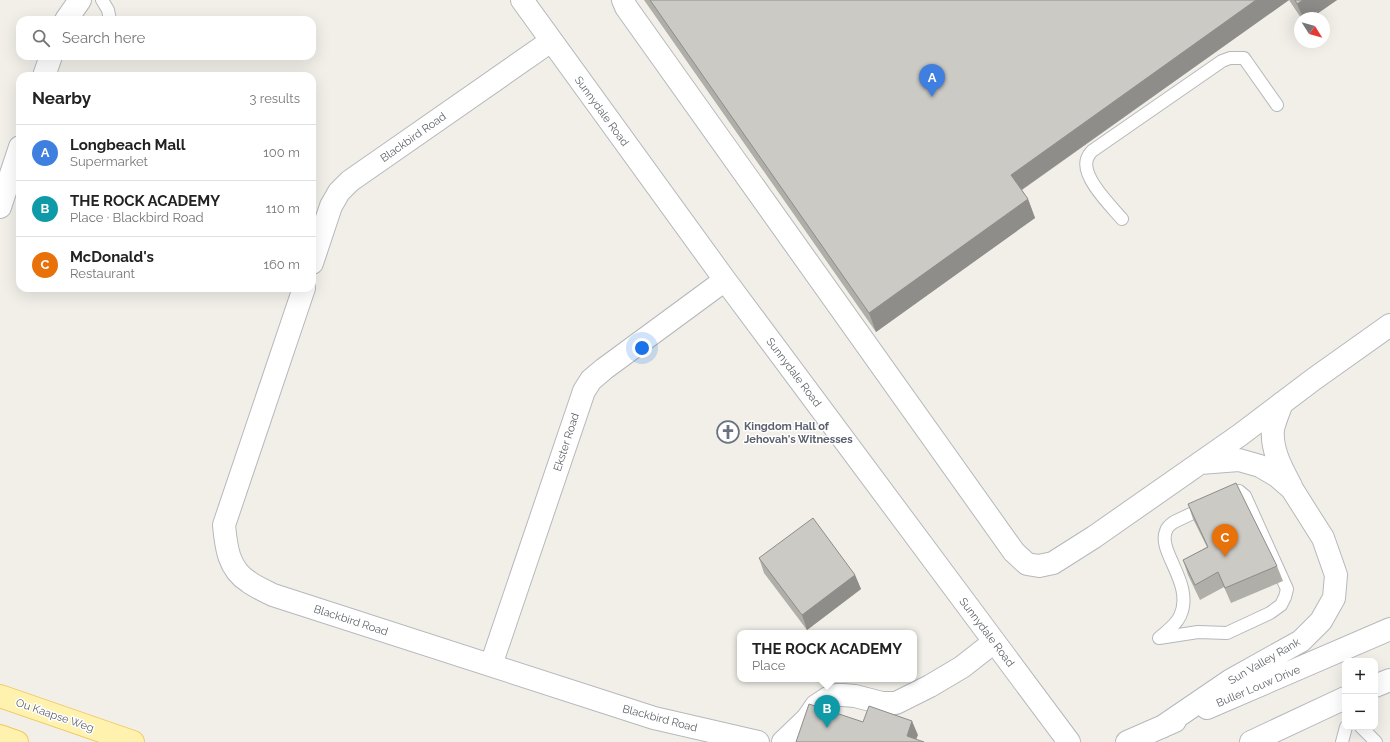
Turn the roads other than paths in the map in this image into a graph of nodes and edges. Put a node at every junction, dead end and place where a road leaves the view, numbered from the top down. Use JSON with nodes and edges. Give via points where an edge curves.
{"nodes":[{"id":1,"x":80,"y":0,"type":"edge"},
{"id":2,"x":102,"y":0,"type":"edge"},
{"id":3,"x":522,"y":0,"type":"edge"},
{"id":4,"x":623,"y":0,"type":"edge"},
{"id":5,"x":69,"y":16,"type":"edge"},
{"id":6,"x":109,"y":16,"type":"edge"},
{"id":7,"x":551,"y":41,"type":"junction"},
{"id":8,"x":50,"y":60,"type":"edge"},
{"id":9,"x":45,"y":72,"type":"edge"},
{"id":10,"x":1277,"y":105,"type":"dead end"},
{"id":11,"x":16,"y":160,"type":"edge"},
{"id":12,"x":0,"y":207,"type":"edge"},
{"id":13,"x":1122,"y":219,"type":"dead end"},
{"id":14,"x":316,"y":251,"type":"edge"},
{"id":15,"x":725,"y":280,"type":"junction"},
{"id":16,"x":303,"y":292,"type":"edge"},
{"id":17,"x":1390,"y":325,"type":"edge"},
{"id":18,"x":1282,"y":402,"type":"junction"},
{"id":19,"x":1199,"y":463,"type":"junction"},
{"id":20,"x":1292,"y":489,"type":"junction"},
{"id":21,"x":1390,"y":629,"type":"edge"},
{"id":22,"x":1159,"y":638,"type":"joint"},
{"id":23,"x":994,"y":642,"type":"junction"},
{"id":24,"x":491,"y":665,"type":"junction"},
{"id":25,"x":1390,"y":680,"type":"edge"},
{"id":26,"x":1378,"y":685,"type":"edge"},
{"id":27,"x":0,"y":696,"type":"edge"},
{"id":28,"x":1342,"y":703,"type":"edge"},
{"id":29,"x":1162,"y":727,"type":"junction"},
{"id":30,"x":1345,"y":730,"type":"edge"},
{"id":31,"x":1364,"y":730,"type":"edge"},
{"id":32,"x":0,"y":736,"type":"edge"},
{"id":33,"x":17,"y":742,"type":"edge"},
{"id":34,"x":133,"y":742,"type":"edge"},
{"id":35,"x":758,"y":742,"type":"edge"},
{"id":36,"x":783,"y":742,"type":"edge"},
{"id":37,"x":1069,"y":742,"type":"edge"},
{"id":38,"x":1126,"y":742,"type":"edge"},
{"id":39,"x":1251,"y":742,"type":"edge"},
{"id":40,"x":1342,"y":742,"type":"edge"},
{"id":41,"x":1376,"y":742,"type":"edge"}],
"edges":[{"from":1,"to":5,"type":"street"},
{"from":2,"to":6,"type":"lane"},
{"from":3,"to":7,"type":"street","name":"Sunnydale Road"},
{"from":4,"to":19,"type":"street","via":[[1023,562],[1039,566],[1053,563]]},
{"from":7,"to":14,"type":"street","name":"Blackbird Road","via":[[350,181],[339,192],[331,206]]},
{"from":7,"to":15,"type":"street","name":"Sunnydale Road"},
{"from":8,"to":9,"type":"street"},
{"from":10,"to":13,"type":"lane","via":[[1244,58],[1230,58],[1092,151],[1087,158],[1087,170],[1095,186]]},
{"from":11,"to":12,"type":"street"},
{"from":15,"to":23,"type":"street","name":"Sunnydale Road"},
{"from":15,"to":24,"type":"street","name":"Ekster Road","via":[[604,369],[591,380],[584,391]]},
{"from":16,"to":24,"type":"street","name":"Blackbird Road","via":[[224,524],[226,549],[236,570],[248,582],[274,595]]},
{"from":17,"to":18,"type":"street"},
{"from":18,"to":19,"type":"street"},
{"from":18,"to":20,"type":"street","name":"Sun Valley Rank","via":[[1273,440],[1277,458]]},
{"from":19,"to":20,"type":"street","name":"Sun Valley Rank","via":[[1239,460],[1260,466]]},
{"from":20,"to":29,"type":"street","name":"Sun Valley Rank","via":[[1323,538],[1336,575],[1334,598],[1321,621],[1301,641],[1231,680]]},
{"from":21,"to":29,"type":"street","name":"Buller Louw Drive"},
{"from":22,"to":22,"type":"lane","via":[[1174,625],[1180,615],[1184,597],[1180,579],[1166,545],[1166,530],[1174,522],[1239,491],[1245,496],[1287,588],[1286,597],[1281,605],[1270,613],[1227,633],[1198,632]]},
{"from":23,"to":36,"type":"street","via":[[962,667],[896,703],[882,703],[843,695],[828,698],[816,706]]},
{"from":23,"to":37,"type":"street","name":"Sunnydale Road"},
{"from":24,"to":35,"type":"street","name":"Blackbird Road","via":[[654,718]]},
{"from":25,"to":26,"type":"street"},
{"from":27,"to":34,"type":"main road","name":"Ou Kaapse Weg"},
{"from":28,"to":39,"type":"street"},
{"from":29,"to":38,"type":"street","name":"Buller Louw Drive"},
{"from":30,"to":40,"type":"lane"},
{"from":31,"to":41,"type":"lane"},
{"from":32,"to":33,"type":"main road"}]}
